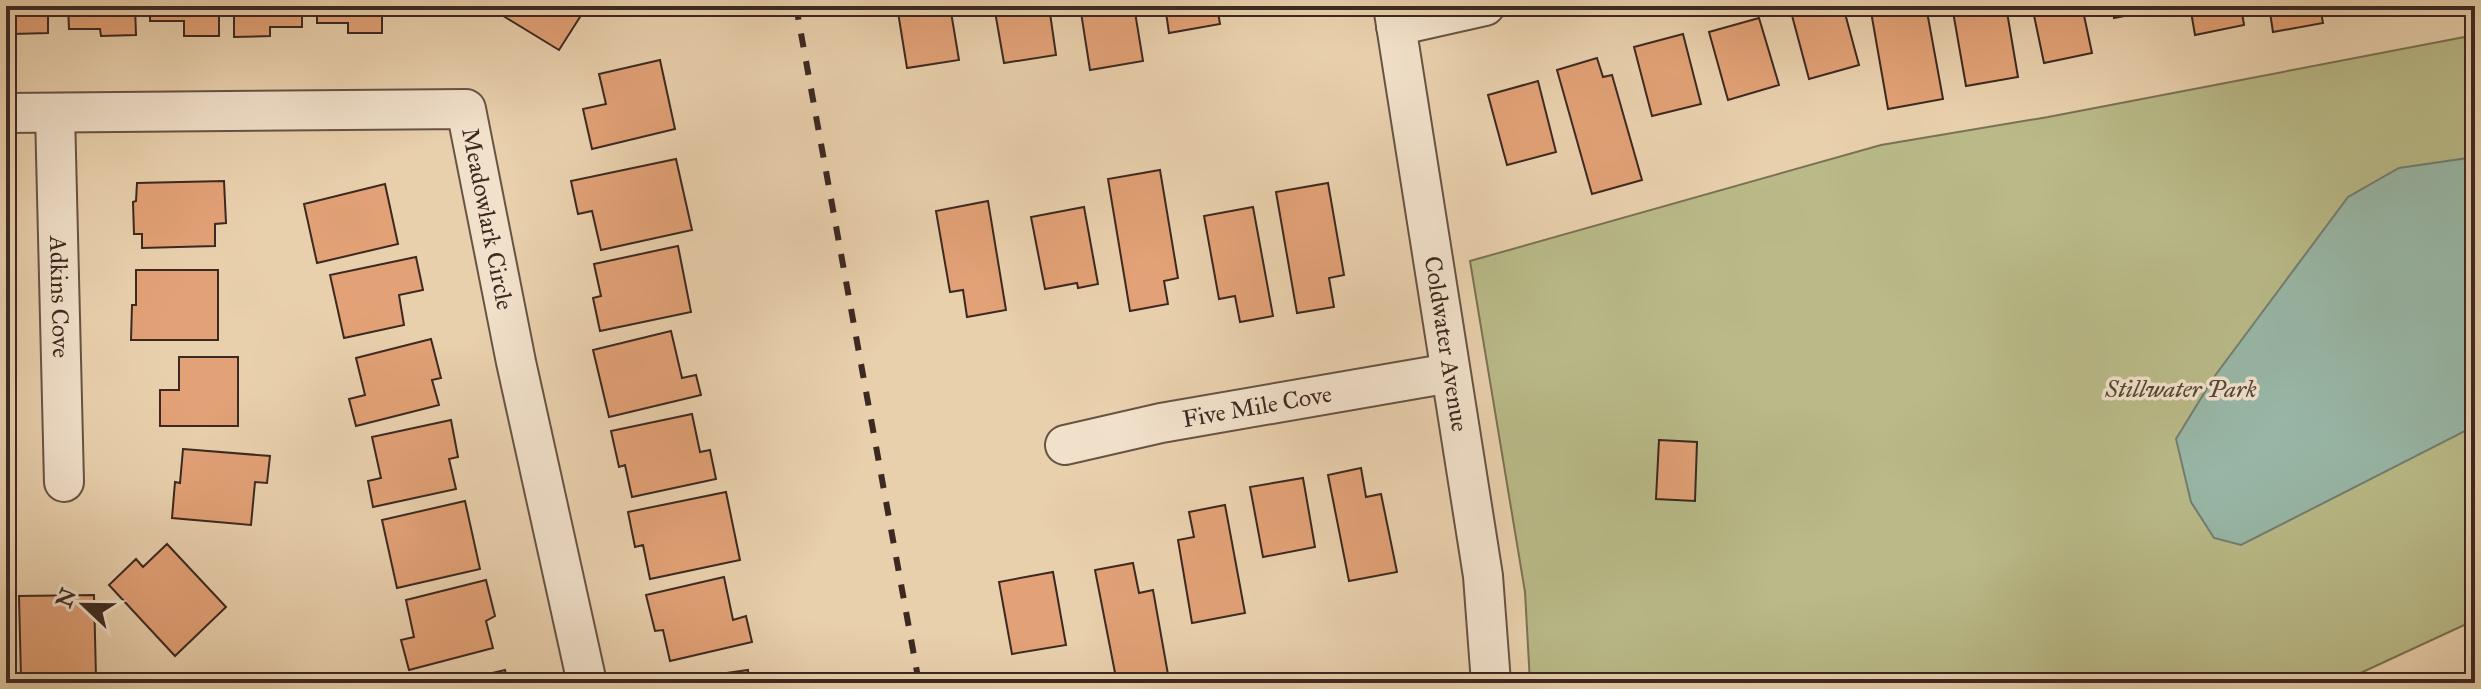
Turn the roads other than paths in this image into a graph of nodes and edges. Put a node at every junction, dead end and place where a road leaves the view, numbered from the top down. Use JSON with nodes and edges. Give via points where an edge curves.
{"nodes":[{"id":1,"x":1485,"y":6,"type":"edge"},
{"id":2,"x":1394,"y":16,"type":"edge"},
{"id":3,"x":6,"y":113,"type":"edge"},
{"id":4,"x":55,"y":113,"type":"junction"},
{"id":5,"x":1450,"y":373,"type":"junction"},
{"id":6,"x":1065,"y":445,"type":"dead end"},
{"id":7,"x":64,"y":482,"type":"dead end"},
{"id":8,"x":587,"y":683,"type":"edge"},
{"id":9,"x":1491,"y":683,"type":"edge"}],
"edges":[{"from":1,"to":2,"type":"street"},
{"from":2,"to":5,"type":"street","name":"Coldwater Avenue"},
{"from":3,"to":4,"type":"street","name":"Meadowlark Circle"},
{"from":4,"to":7,"type":"street","name":"Adkins Cove"},
{"from":4,"to":8,"type":"street","name":"Meadowlark Circle","via":[[466,109]]},
{"from":5,"to":6,"type":"street","name":"Five Mile Cove"},
{"from":5,"to":9,"type":"street","name":"Coldwater Avenue","via":[[1483,576]]}]}
